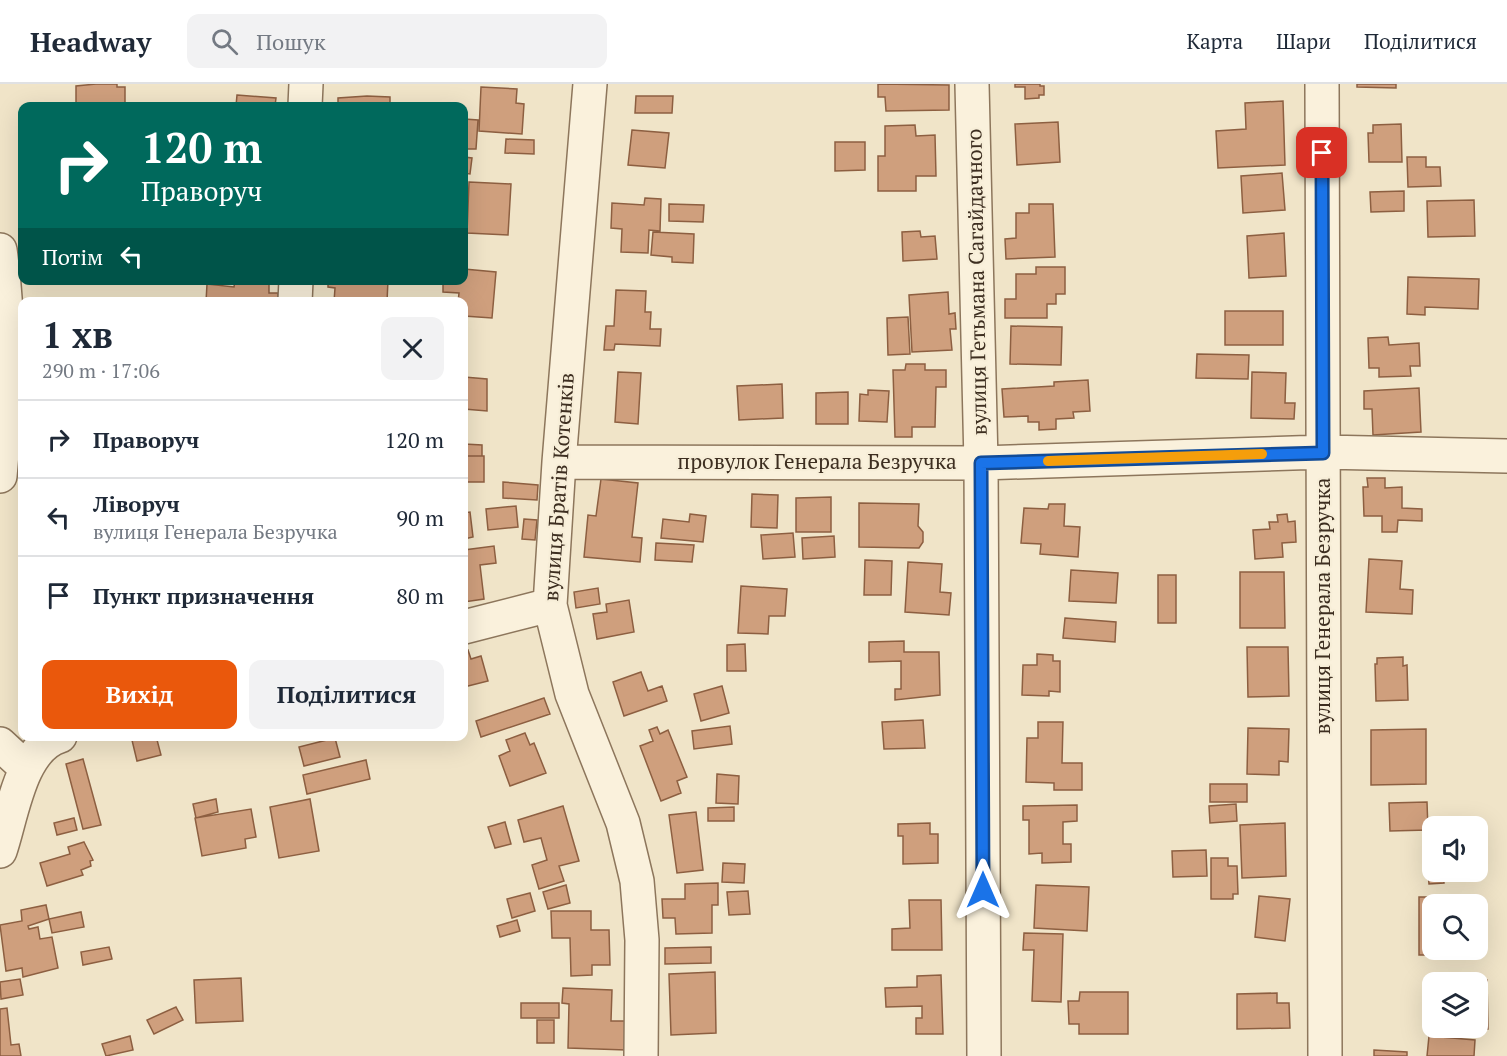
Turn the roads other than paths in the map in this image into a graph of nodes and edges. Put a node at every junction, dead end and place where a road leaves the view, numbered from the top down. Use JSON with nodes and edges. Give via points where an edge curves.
{"nodes":[{"id":1,"x":306,"y":84,"type":"edge"},
{"id":2,"x":590,"y":84,"type":"edge"},
{"id":3,"x":972,"y":84,"type":"edge"},
{"id":4,"x":1322,"y":84,"type":"edge"},
{"id":5,"x":305,"y":102,"type":"edge"},
{"id":6,"x":0,"y":250,"type":"edge"},
{"id":7,"x":1323,"y":453,"type":"junction"},
{"id":8,"x":1507,"y":456,"type":"edge"},
{"id":9,"x":559,"y":462,"type":"junction"},
{"id":10,"x":981,"y":463,"type":"junction"},
{"id":11,"x":0,"y":476,"type":"edge"},
{"id":12,"x":550,"y":605,"type":"junction"},
{"id":13,"x":468,"y":626,"type":"edge"},
{"id":14,"x":52,"y":741,"type":"edge"},
{"id":15,"x":0,"y":744,"type":"edge"},
{"id":16,"x":26,"y":768,"type":"junction"},
{"id":17,"x":0,"y":851,"type":"edge"},
{"id":18,"x":641,"y":1056,"type":"edge"},
{"id":19,"x":984,"y":1056,"type":"edge"},
{"id":20,"x":1325,"y":1056,"type":"edge"}],
"edges":[{"from":1,"to":5,"type":"street"},
{"from":2,"to":9,"type":"street","name":"вулиця Братів Котенків"},
{"from":3,"to":10,"type":"street","name":"вулиця Гетьмана Сагайдачного"},
{"from":4,"to":7,"type":"street","name":"вулиця Генерала Безручка"},
{"from":6,"to":11,"type":"street","via":[[5,282],[7,397]]},
{"from":7,"to":8,"type":"street","name":"провулок Генерала Безручка"},
{"from":7,"to":10,"type":"street","name":"провулок Генерала Безручка"},
{"from":7,"to":20,"type":"street","name":"вулиця Генерала Безручка"},
{"from":9,"to":10,"type":"street","name":"провулок Генерала Безручка"},
{"from":9,"to":12,"type":"street","name":"вулиця Братів Котенків"},
{"from":10,"to":19,"type":"street","name":"вулиця Гетьмана Сагайдачного"},
{"from":12,"to":13,"type":"street"},
{"from":12,"to":18,"type":"street","name":"вулиця Братів Котенків","via":[[572,694],[623,823],[637,881],[642,940]]},
{"from":14,"to":16,"type":"street","via":[[35,751]]},
{"from":15,"to":16,"type":"street"},
{"from":16,"to":17,"type":"street"}]}
